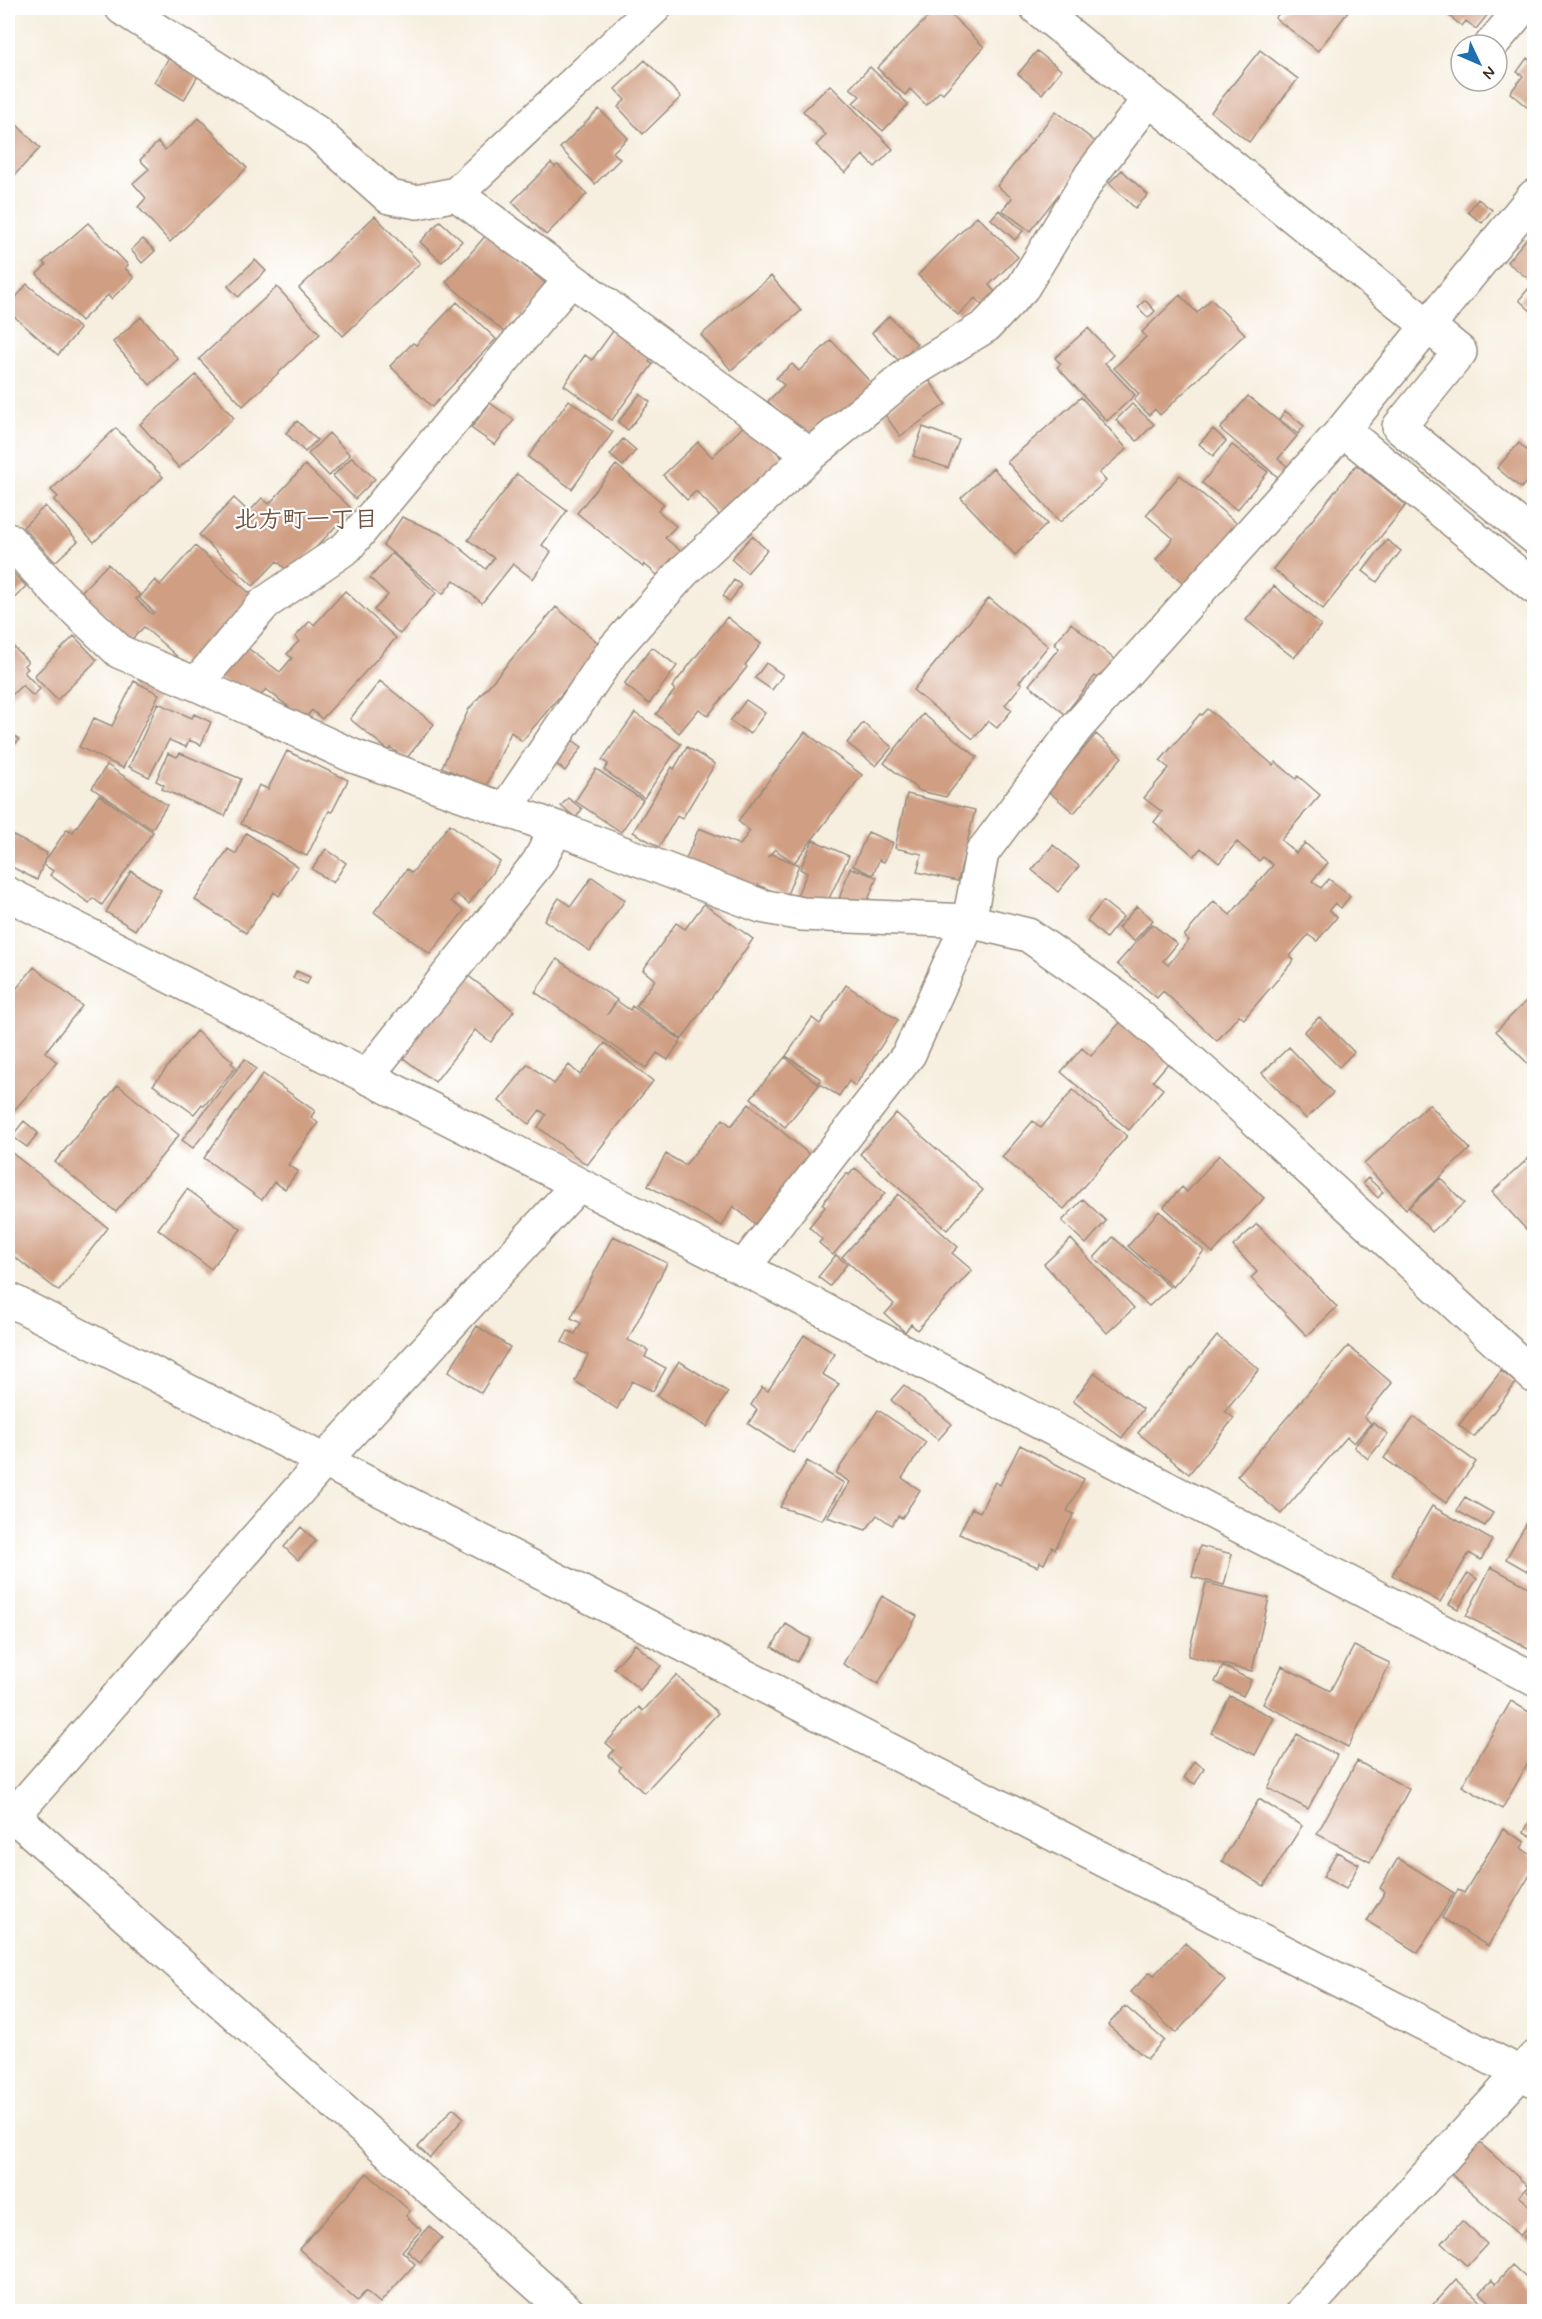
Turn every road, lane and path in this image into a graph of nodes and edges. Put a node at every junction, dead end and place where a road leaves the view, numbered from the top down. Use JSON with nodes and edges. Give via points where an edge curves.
{"nodes":[{"id":1,"x":122,"y":8,"type":"edge"},
{"id":2,"x":654,"y":8,"type":"edge"},
{"id":3,"x":1037,"y":8,"type":"edge"},
{"id":4,"x":1522,"y":8,"type":"edge"},
{"id":5,"x":1501,"y":33,"type":"edge"},
{"id":6,"x":1149,"y":99,"type":"junction"},
{"id":7,"x":456,"y":194,"type":"junction"},
{"id":8,"x":1534,"y":196,"type":"edge"},
{"id":9,"x":571,"y":279,"type":"junction"},
{"id":10,"x":1430,"y":327,"type":"junction"},
{"id":11,"x":1343,"y":430,"type":"junction"},
{"id":12,"x":810,"y":455,"type":"junction"},
{"id":13,"x":1534,"y":537,"type":"edge"},
{"id":14,"x":8,"y":539,"type":"edge"},
{"id":15,"x":1534,"y":587,"type":"edge"},
{"id":16,"x":196,"y":684,"type":"junction"},
{"id":17,"x":505,"y":810,"type":"junction"},
{"id":18,"x":557,"y":828,"type":"junction"},
{"id":19,"x":8,"y":894,"type":"edge"},
{"id":20,"x":969,"y":921,"type":"junction"},
{"id":21,"x":369,"y":1078,"type":"junction"},
{"id":22,"x":578,"y":1185,"type":"junction"},
{"id":23,"x":743,"y":1268,"type":"junction"},
{"id":24,"x":8,"y":1299,"type":"edge"},
{"id":25,"x":1534,"y":1376,"type":"edge"},
{"id":26,"x":325,"y":1460,"type":"junction"},
{"id":27,"x":1534,"y":1680,"type":"edge"},
{"id":28,"x":10,"y":1819,"type":"edge"},
{"id":29,"x":1530,"y":2070,"type":"edge"},
{"id":30,"x":568,"y":2312,"type":"edge"},
{"id":31,"x":1303,"y":2312,"type":"edge"}],
"edges":[{"from":1,"to":7,"type":"street","via":[[316,132],[389,197],[417,202]]},
{"from":2,"to":7,"type":"street"},
{"from":3,"to":6,"type":"street"},
{"from":4,"to":5,"type":"street"},
{"from":6,"to":10,"type":"street"},
{"from":6,"to":12,"type":"street","via":[[1091,175],[1023,287],[986,326],[911,372]]},
{"from":7,"to":9,"type":"street"},
{"from":8,"to":10,"type":"street"},
{"from":9,"to":12,"type":"street"},
{"from":9,"to":16,"type":"street","via":[[346,547],[265,603]]},
{"from":10,"to":11,"type":"street"},
{"from":10,"to":13,"type":"street","via":[[1460,352],[1399,427]]},
{"from":11,"to":15,"type":"street"},
{"from":11,"to":20,"type":"street","via":[[1076,728],[982,853]]},
{"from":12,"to":17,"type":"street","via":[[684,572],[614,649]]},
{"from":14,"to":16,"type":"street","via":[[120,652]]},
{"from":16,"to":17,"type":"street","via":[[352,756]]},
{"from":17,"to":18,"type":"street"},
{"from":18,"to":20,"type":"street","via":[[761,906],[802,914]]},
{"from":18,"to":21,"type":"street","via":[[538,863]]},
{"from":19,"to":21,"type":"street"},
{"from":20,"to":23,"type":"street","via":[[909,1054]]},
{"from":20,"to":25,"type":"street","via":[[1028,935],[1117,997]]},
{"from":21,"to":22,"type":"street"},
{"from":22,"to":23,"type":"street"},
{"from":22,"to":26,"type":"street"},
{"from":23,"to":27,"type":"street"},
{"from":24,"to":26,"type":"street"},
{"from":26,"to":28,"type":"street"},
{"from":26,"to":29,"type":"street","via":[[940,1778]]},
{"from":28,"to":30,"type":"street"},
{"from":29,"to":31,"type":"street"}]}
